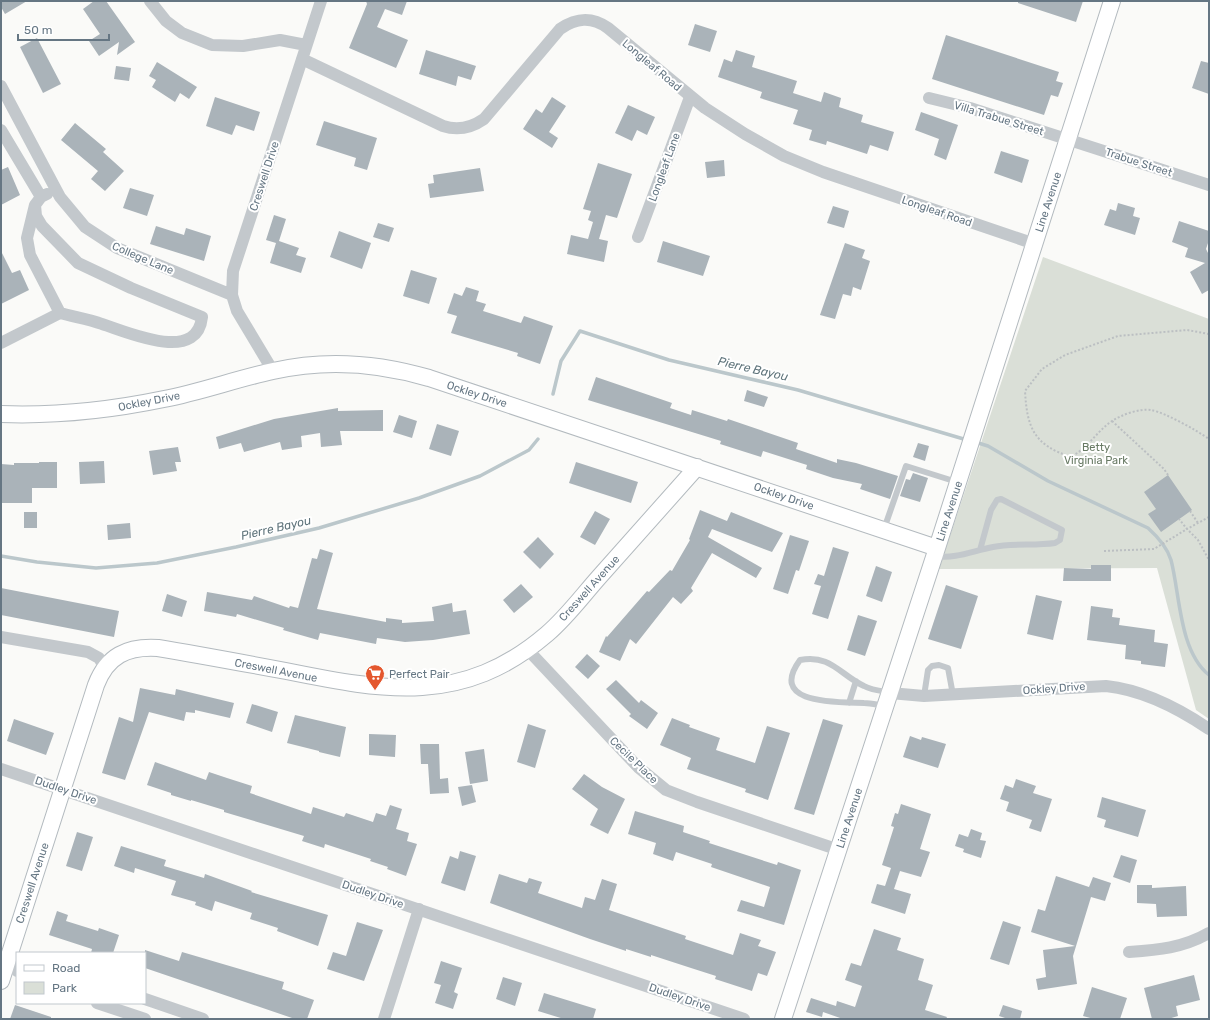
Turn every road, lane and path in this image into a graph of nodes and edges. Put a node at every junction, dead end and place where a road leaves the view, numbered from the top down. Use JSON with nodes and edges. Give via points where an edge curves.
{"nodes":[{"id":1,"x":150,"y":1,"type":"edge"},
{"id":2,"x":321,"y":1,"type":"edge"},
{"id":3,"x":1112,"y":1,"type":"edge"},
{"id":4,"x":306,"y":45,"type":"junction"},
{"id":5,"x":302,"y":59,"type":"junction"},
{"id":6,"x":1,"y":86,"type":"edge"},
{"id":7,"x":690,"y":97,"type":"junction"},
{"id":8,"x":929,"y":98,"type":"dead end"},
{"id":9,"x":1,"y":130,"type":"edge"},
{"id":10,"x":1068,"y":139,"type":"junction"},
{"id":11,"x":1209,"y":185,"type":"edge"},
{"id":12,"x":56,"y":189,"type":"junction"},
{"id":13,"x":38,"y":201,"type":"junction"},
{"id":14,"x":638,"y":237,"type":"dead end"},
{"id":15,"x":1035,"y":244,"type":"junction"},
{"id":16,"x":232,"y":295,"type":"junction"},
{"id":17,"x":60,"y":313,"type":"junction"},
{"id":18,"x":1209,"y":334,"type":"edge"},
{"id":19,"x":1,"y":343,"type":"edge"},
{"id":20,"x":273,"y":371,"type":"junction"},
{"id":21,"x":1,"y":414,"type":"edge"},
{"id":22,"x":1112,"y":421,"type":"junction"},
{"id":23,"x":1209,"y":439,"type":"edge"},
{"id":24,"x":697,"y":467,"type":"junction"},
{"id":25,"x":1168,"y":475,"type":"dead end"},
{"id":26,"x":960,"y":476,"type":"junction"},
{"id":27,"x":1190,"y":511,"type":"dead end"},
{"id":28,"x":1209,"y":517,"type":"edge"},
{"id":29,"x":1179,"y":519,"type":"dead end"},
{"id":30,"x":1198,"y":522,"type":"junction"},
{"id":31,"x":1187,"y":529,"type":"junction"},
{"id":32,"x":884,"y":531,"type":"junction"},
{"id":33,"x":980,"y":550,"type":"junction"},
{"id":34,"x":1104,"y":551,"type":"dead end"},
{"id":35,"x":936,"y":552,"type":"junction"},
{"id":36,"x":1209,"y":560,"type":"edge"},
{"id":37,"x":1,"y":637,"type":"edge"},
{"id":38,"x":528,"y":650,"type":"junction"},
{"id":39,"x":105,"y":668,"type":"junction"},
{"id":40,"x":856,"y":681,"type":"junction"},
{"id":41,"x":953,"y":695,"type":"junction"},
{"id":42,"x":924,"y":696,"type":"junction"},
{"id":43,"x":888,"y":700,"type":"junction"},
{"id":44,"x":849,"y":703,"type":"junction"},
{"id":45,"x":1209,"y":729,"type":"edge"},
{"id":46,"x":1,"y":769,"type":"edge"},
{"id":47,"x":62,"y":789,"type":"junction"},
{"id":48,"x":839,"y":850,"type":"junction"},
{"id":49,"x":419,"y":909,"type":"junction"},
{"id":50,"x":1209,"y":933,"type":"edge"},
{"id":51,"x":1129,"y":952,"type":"dead end"},
{"id":52,"x":11,"y":964,"type":"edge"},
{"id":53,"x":1,"y":981,"type":"edge"},
{"id":54,"x":146,"y":999,"type":"edge"},
{"id":55,"x":100,"y":1004,"type":"edge"},
{"id":56,"x":145,"y":1019,"type":"edge"},
{"id":57,"x":203,"y":1019,"type":"edge"},
{"id":58,"x":384,"y":1019,"type":"edge"},
{"id":59,"x":744,"y":1019,"type":"edge"},
{"id":60,"x":783,"y":1019,"type":"edge"}],
"edges":[{"from":1,"to":4,"type":"street","via":[[166,21],[182,33],[212,45],[242,46],[280,40]]},
{"from":2,"to":4,"type":"street"},
{"from":3,"to":10,"type":"street","name":"Line Avenue"},
{"from":4,"to":5,"type":"street"},
{"from":5,"to":7,"type":"street","name":"Longleaf Road","via":[[443,126],[463,128],[476,125],[484,119],[560,29],[570,22],[582,19],[595,21],[608,28]]},
{"from":5,"to":16,"type":"street","name":"Creswell Drive","via":[[233,271]]},
{"from":6,"to":12,"type":"street","name":"College Lane"},
{"from":7,"to":14,"type":"street","name":"Longleaf Lane"},
{"from":7,"to":15,"type":"street","name":"Longleaf Road","via":[[745,134],[784,156],[823,172]]},
{"from":8,"to":10,"type":"street","name":"Villa Trabue Street","via":[[970,108]]},
{"from":9,"to":13,"type":"street"},
{"from":10,"to":11,"type":"street","name":"Trabue Street"},
{"from":10,"to":15,"type":"street","name":"Line Avenue"},
{"from":12,"to":13,"type":"street"},
{"from":12,"to":16,"type":"street","name":"College Lane","via":[[67,208],[105,242]]},
{"from":13,"to":17,"type":"street","via":[[27,238],[30,255]]},
{"from":13,"to":17,"type":"street","via":[[36,216],[42,226],[78,263],[131,288],[202,316],[201,327],[194,335],[176,342],[139,338],[102,324]]},
{"from":15,"to":26,"type":"street","name":"Line Avenue"},
{"from":16,"to":20,"type":"street","via":[[237,311]]},
{"from":17,"to":19,"type":"street"},
{"from":18,"to":22,"type":"path","via":[[1187,330],[1118,336],[1065,354],[1042,369],[1025,391],[1026,411],[1035,437],[1054,452],[1071,458],[1084,450]]},
{"from":20,"to":21,"type":"street","name":"Ockley Drive","via":[[165,399],[112,408],[52,414]]},
{"from":20,"to":24,"type":"street","name":"Ockley Drive","via":[[338,363],[373,365],[408,372]]},
{"from":22,"to":23,"type":"path","via":[[1124,415],[1150,410],[1196,430]]},
{"from":22,"to":25,"type":"path","via":[[1164,468]]},
{"from":24,"to":32,"type":"street","name":"Ockley Drive"},
{"from":24,"to":38,"type":"street","name":"Creswell Avenue","via":[[558,623]]},
{"from":26,"to":32,"type":"lane","via":[[906,466]]},
{"from":26,"to":35,"type":"street","name":"Line Avenue"},
{"from":27,"to":30,"type":"path"},
{"from":28,"to":30,"type":"path"},
{"from":29,"to":31,"type":"path"},
{"from":30,"to":31,"type":"path"},
{"from":31,"to":34,"type":"path","via":[[1154,549]]},
{"from":31,"to":36,"type":"path","via":[[1198,540]]},
{"from":32,"to":35,"type":"street","name":"Ockley Drive"},
{"from":33,"to":33,"type":"lane","via":[[1055,543],[1060,540],[1062,530],[1001,499],[997,500],[991,510]]},
{"from":33,"to":35,"type":"lane","via":[[948,558]]},
{"from":35,"to":43,"type":"street","name":"Line Avenue"},
{"from":37,"to":39,"type":"street","via":[[88,652],[99,658]]},
{"from":38,"to":39,"type":"street","name":"Creswell Avenue","via":[[483,674],[454,684],[413,688],[363,686],[158,648],[142,647],[127,650],[114,658]]},
{"from":38,"to":48,"type":"street","name":"Cecile Place","via":[[638,767],[666,790]]},
{"from":39,"to":47,"type":"street","name":"Creswell Avenue","via":[[96,685]]},
{"from":40,"to":43,"type":"lane"},
{"from":40,"to":44,"type":"lane"},
{"from":40,"to":44,"type":"lane","via":[[842,670],[811,658],[800,660],[792,670],[792,687],[804,696],[825,702]]},
{"from":41,"to":42,"type":"street","name":"Ockley Drive"},
{"from":41,"to":42,"type":"lane","via":[[950,672],[948,668],[939,665],[928,670]]},
{"from":41,"to":45,"type":"street","name":"Ockley Drive","via":[[1087,686],[1118,687],[1160,701]]},
{"from":42,"to":43,"type":"street","name":"Ockley Drive"},
{"from":43,"to":44,"type":"lane"},
{"from":43,"to":48,"type":"street","name":"Line Avenue"},
{"from":46,"to":47,"type":"street","name":"Dudley Drive"},
{"from":47,"to":49,"type":"street","name":"Dudley Drive"},
{"from":47,"to":52,"type":"street","name":"Creswell Avenue"},
{"from":48,"to":60,"type":"street","name":"Line Avenue"},
{"from":49,"to":58,"type":"street"},
{"from":49,"to":59,"type":"street","name":"Dudley Drive"},
{"from":50,"to":51,"type":"street","via":[[1176,948]]},
{"from":52,"to":53,"type":"street","name":"Creswell Avenue"},
{"from":54,"to":57,"type":"street"},
{"from":55,"to":56,"type":"street"}]}
